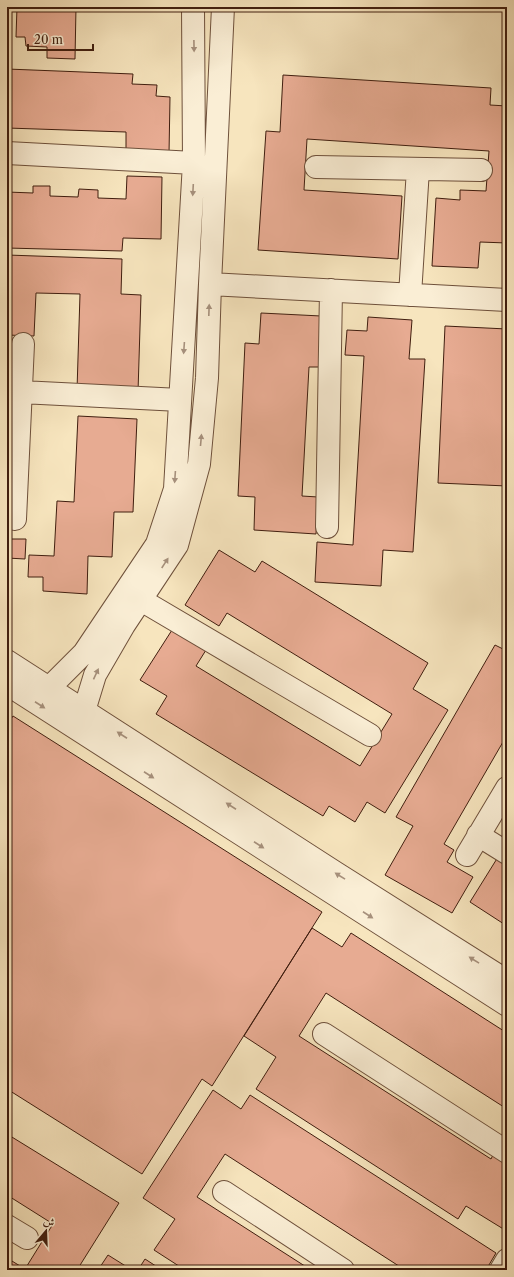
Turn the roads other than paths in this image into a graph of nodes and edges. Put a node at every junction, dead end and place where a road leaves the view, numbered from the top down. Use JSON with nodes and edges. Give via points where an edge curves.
{"nodes":[{"id":1,"x":193,"y":7,"type":"edge"},
{"id":2,"x":223,"y":7,"type":"edge"},
{"id":3,"x":7,"y":153,"type":"edge"},
{"id":4,"x":194,"y":163,"type":"junction"},
{"id":5,"x":316,"y":167,"type":"dead end"},
{"id":6,"x":418,"y":169,"type":"junction"},
{"id":7,"x":481,"y":170,"type":"dead end"},
{"id":8,"x":210,"y":284,"type":"junction"},
{"id":9,"x":332,"y":290,"type":"junction"},
{"id":10,"x":410,"y":294,"type":"junction"},
{"id":11,"x":507,"y":300,"type":"edge"},
{"id":12,"x":23,"y":344,"type":"dead end"},
{"id":13,"x":21,"y":392,"type":"junction"},
{"id":14,"x":180,"y":400,"type":"junction"},
{"id":15,"x":15,"y":519,"type":"dead end"},
{"id":16,"x":326,"y":527,"type":"dead end"},
{"id":17,"x":140,"y":600,"type":"junction"},
{"id":18,"x":7,"y":661,"type":"edge"},
{"id":19,"x":7,"y":684,"type":"edge"},
{"id":20,"x":49,"y":688,"type":"junction"},
{"id":21,"x":84,"y":711,"type":"junction"},
{"id":22,"x":370,"y":735,"type":"dead end"},
{"id":23,"x":507,"y":788,"type":"edge"},
{"id":24,"x":478,"y":836,"type":"junction"},
{"id":25,"x":507,"y":853,"type":"edge"},
{"id":26,"x":467,"y":855,"type":"dead end"},
{"id":27,"x":507,"y":981,"type":"edge"},
{"id":28,"x":507,"y":1005,"type":"edge"},
{"id":29,"x":324,"y":1034,"type":"dead end"},
{"id":30,"x":507,"y":1152,"type":"edge"},
{"id":31,"x":224,"y":1192,"type":"dead end"},
{"id":32,"x":7,"y":1226,"type":"edge"},
{"id":33,"x":27,"y":1238,"type":"dead end"},
{"id":34,"x":507,"y":1260,"type":"edge"},
{"id":35,"x":343,"y":1270,"type":"edge"},
{"id":36,"x":501,"y":1270,"type":"edge"}],
"edges":[{"from":1,"to":4,"type":"street","one_way":true},
{"from":2,"to":8,"type":"street"},
{"from":3,"to":4,"type":"street"},
{"from":4,"to":14,"type":"street","one_way":true},
{"from":5,"to":6,"type":"street"},
{"from":6,"to":7,"type":"street"},
{"from":6,"to":10,"type":"street"},
{"from":8,"to":9,"type":"street"},
{"from":17,"to":8,"type":"street","one_way":true,"via":[[177,545],[199,464],[207,378]]},
{"from":9,"to":10,"type":"street"},
{"from":9,"to":16,"type":"street"},
{"from":10,"to":11,"type":"street"},
{"from":12,"to":13,"type":"street"},
{"from":13,"to":14,"type":"street"},
{"from":13,"to":15,"type":"street"},
{"from":14,"to":20,"type":"street","one_way":true,"via":[[174,489],[157,544],[84,654]]},
{"from":21,"to":17,"type":"street","one_way":true,"via":[[95,675]]},
{"from":17,"to":22,"type":"street"},
{"from":18,"to":20,"type":"street"},
{"from":19,"to":28,"type":"street","one_way":true},
{"from":20,"to":21,"type":"street"},
{"from":27,"to":21,"type":"street","one_way":true},
{"from":23,"to":24,"type":"street"},
{"from":24,"to":25,"type":"street"},
{"from":24,"to":26,"type":"street"},
{"from":29,"to":30,"type":"street"},
{"from":31,"to":35,"type":"street"},
{"from":32,"to":33,"type":"street"},
{"from":34,"to":36,"type":"street"}]}
